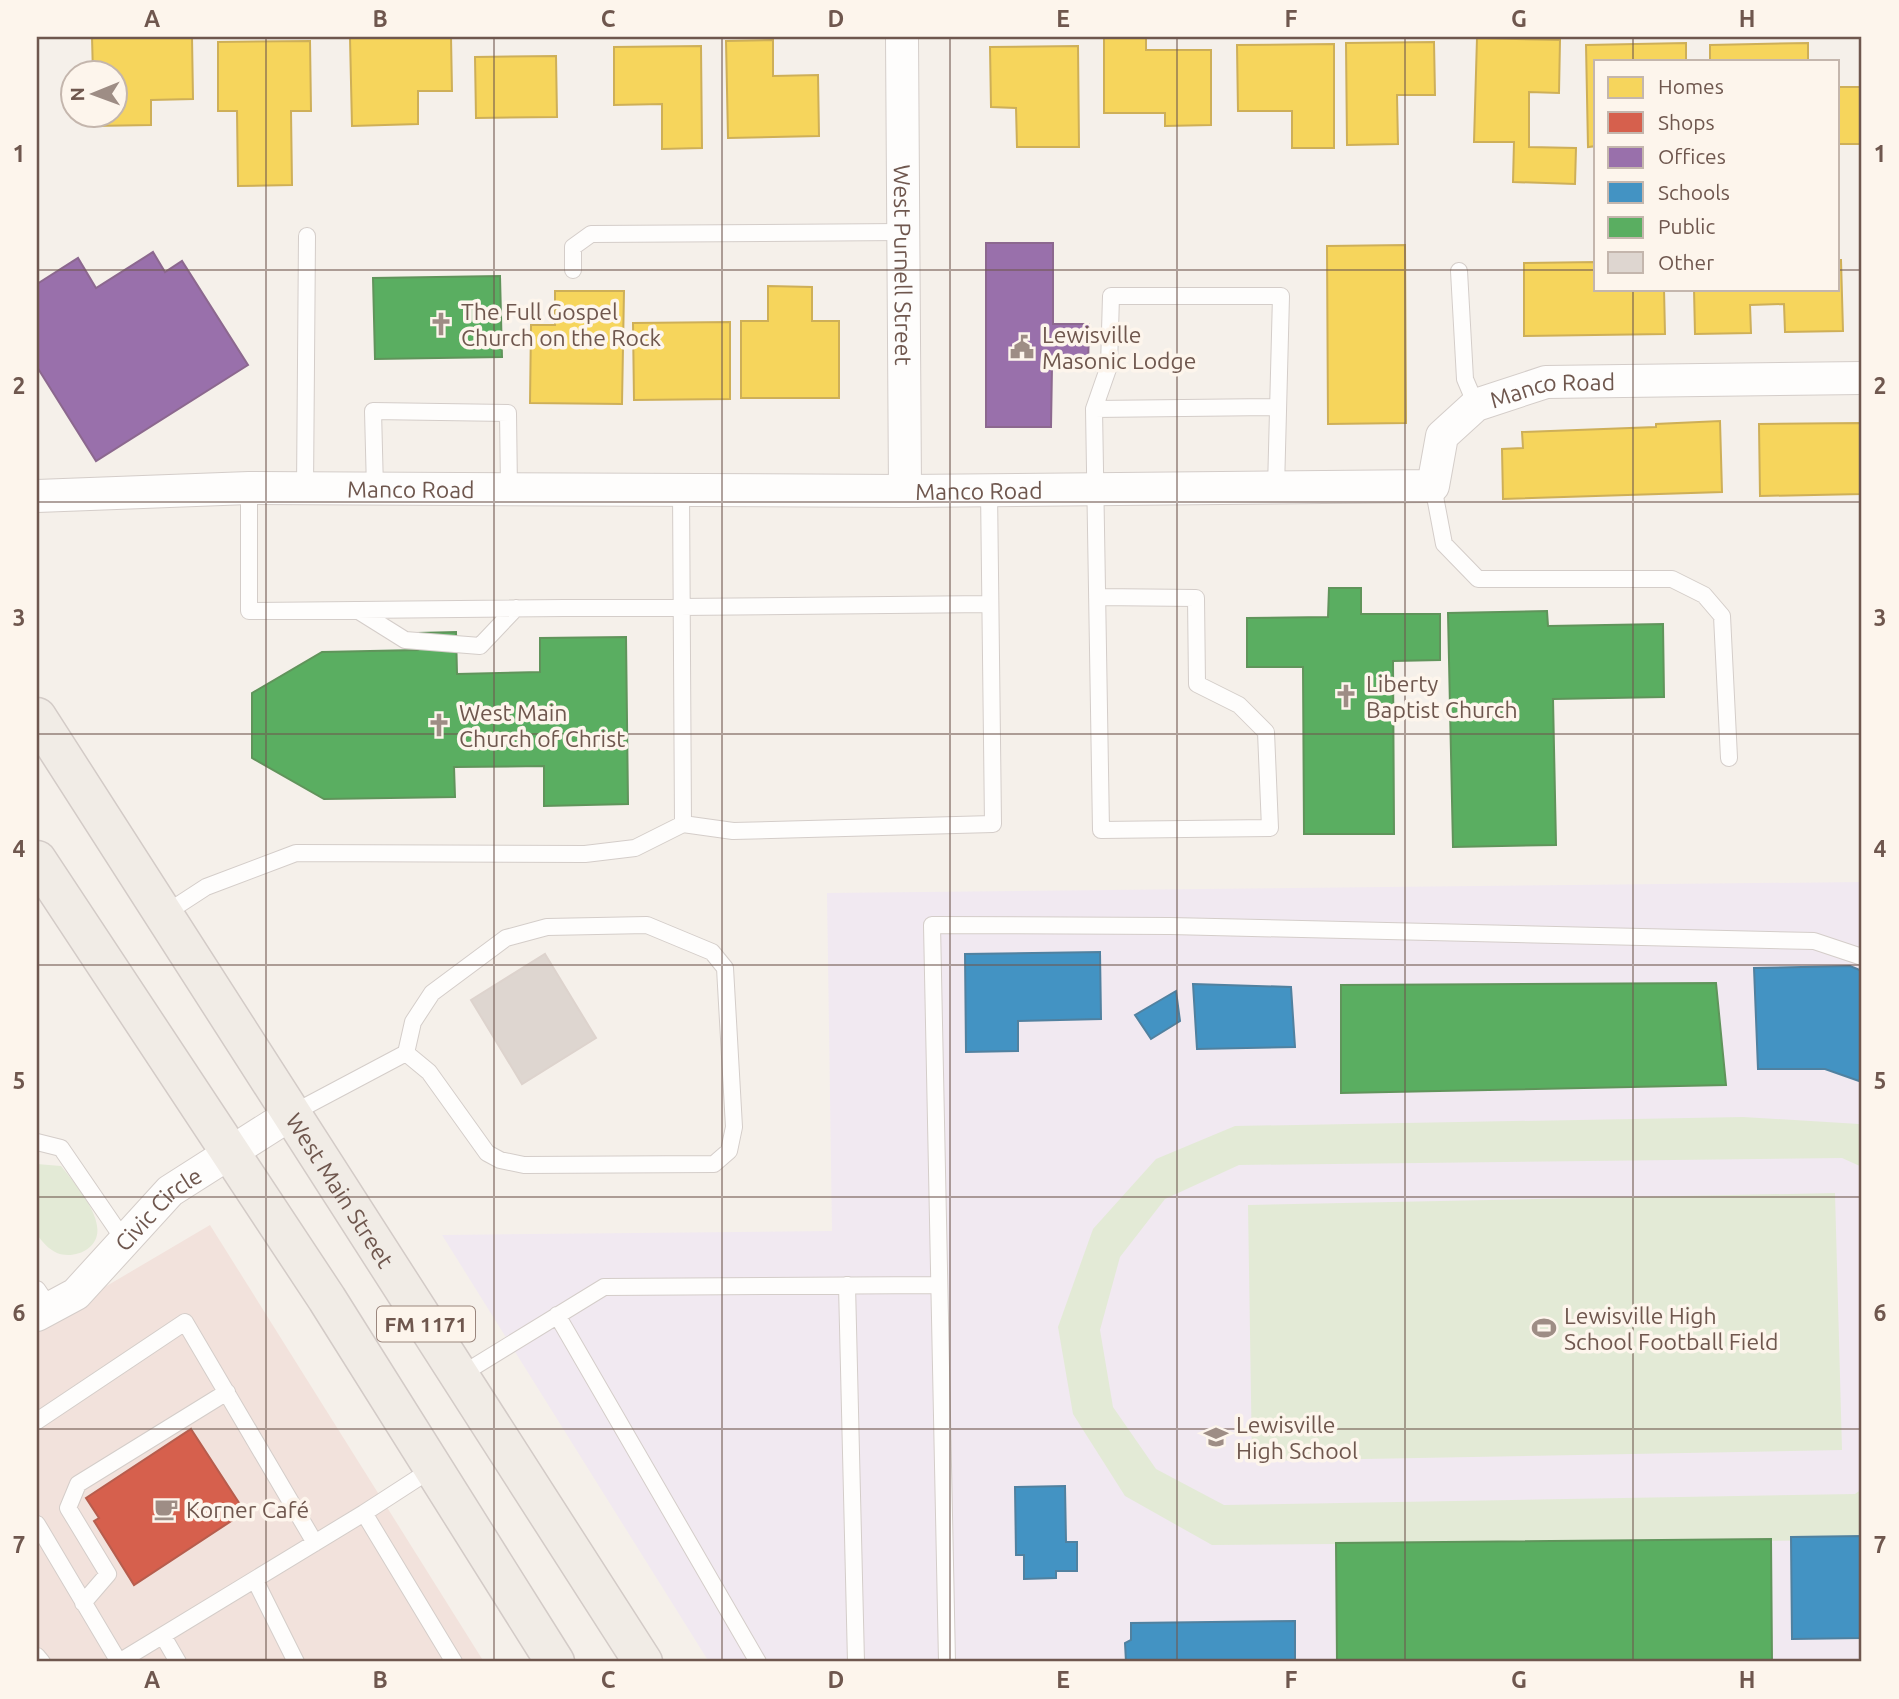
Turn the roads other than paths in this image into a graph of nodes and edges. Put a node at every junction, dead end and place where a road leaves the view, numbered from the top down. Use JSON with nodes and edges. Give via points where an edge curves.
{"nodes":[{"id":1,"x":902,"y":37,"type":"edge"},
{"id":2,"x":902,"y":232,"type":"junction"},
{"id":3,"x":307,"y":236,"type":"dead end"},
{"id":4,"x":573,"y":270,"type":"dead end"},
{"id":5,"x":1459,"y":271,"type":"dead end"},
{"id":6,"x":1862,"y":378,"type":"edge"},
{"id":7,"x":1476,"y":405,"type":"junction"},
{"id":8,"x":1278,"y":407,"type":"junction"},
{"id":9,"x":1094,"y":409,"type":"junction"},
{"id":10,"x":1433,"y":486,"type":"junction"},
{"id":11,"x":249,"y":488,"type":"junction"},
{"id":12,"x":1276,"y":488,"type":"junction"},
{"id":13,"x":305,"y":489,"type":"junction"},
{"id":14,"x":375,"y":489,"type":"junction"},
{"id":15,"x":681,"y":489,"type":"junction"},
{"id":16,"x":1096,"y":489,"type":"junction"},
{"id":17,"x":509,"y":490,"type":"junction"},
{"id":18,"x":989,"y":490,"type":"junction"},
{"id":19,"x":905,"y":491,"type":"junction"},
{"id":20,"x":37,"y":496,"type":"edge"},
{"id":21,"x":1097,"y":597,"type":"junction"},
{"id":22,"x":990,"y":604,"type":"junction"},
{"id":23,"x":681,"y":607,"type":"junction"},
{"id":24,"x":516,"y":608,"type":"junction"},
{"id":25,"x":357,"y":610,"type":"junction"},
{"id":26,"x":37,"y":717,"type":"edge"},
{"id":27,"x":1729,"y":758,"type":"dead end"},
{"id":28,"x":683,"y":824,"type":"junction"},
{"id":29,"x":37,"y":863,"type":"edge"},
{"id":30,"x":163,"y":915,"type":"junction"},
{"id":31,"x":1862,"y":957,"type":"edge"},
{"id":32,"x":406,"y":1053,"type":"junction"},
{"id":33,"x":291,"y":1114,"type":"junction"},
{"id":34,"x":37,"y":1142,"type":"edge"},
{"id":35,"x":229,"y":1152,"type":"junction"},
{"id":36,"x":124,"y":1240,"type":"junction"},
{"id":37,"x":847,"y":1285,"type":"junction"},
{"id":38,"x":939,"y":1285,"type":"junction"},
{"id":39,"x":41,"y":1304,"type":"edge"},
{"id":40,"x":557,"y":1315,"type":"junction"},
{"id":41,"x":459,"y":1376,"type":"junction"},
{"id":42,"x":227,"y":1392,"type":"junction"},
{"id":43,"x":37,"y":1421,"type":"edge"},
{"id":44,"x":435,"y":1467,"type":"junction"},
{"id":45,"x":364,"y":1513,"type":"junction"},
{"id":46,"x":37,"y":1524,"type":"edge"},
{"id":47,"x":315,"y":1543,"type":"junction"},
{"id":48,"x":255,"y":1580,"type":"junction"},
{"id":49,"x":83,"y":1603,"type":"junction"},
{"id":50,"x":163,"y":1636,"type":"junction"},
{"id":51,"x":37,"y":1656,"type":"edge"},
{"id":52,"x":42,"y":1662,"type":"edge"},
{"id":53,"x":119,"y":1662,"type":"edge"},
{"id":54,"x":178,"y":1662,"type":"edge"},
{"id":55,"x":297,"y":1662,"type":"edge"},
{"id":56,"x":454,"y":1662,"type":"edge"},
{"id":57,"x":555,"y":1662,"type":"edge"},
{"id":58,"x":643,"y":1662,"type":"edge"},
{"id":59,"x":758,"y":1662,"type":"edge"},
{"id":60,"x":856,"y":1662,"type":"edge"},
{"id":61,"x":947,"y":1662,"type":"edge"}],
"edges":[{"from":1,"to":2,"type":"street","name":"West Purnell Street"},
{"from":2,"to":4,"type":"lane","via":[[592,234],[573,247]]},
{"from":2,"to":19,"type":"street","name":"West Purnell Street"},
{"from":3,"to":13,"type":"lane"},
{"from":5,"to":7,"type":"lane","via":[[1465,379]]},
{"from":6,"to":7,"type":"street","name":"Manco Road","via":[[1546,382]]},
{"from":7,"to":10,"type":"street","name":"Manco Road","via":[[1442,436]]},
{"from":8,"to":9,"type":"lane"},
{"from":8,"to":9,"type":"lane","via":[[1280,296],[1111,296],[1109,366]]},
{"from":8,"to":12,"type":"lane"},
{"from":9,"to":16,"type":"lane"},
{"from":10,"to":12,"type":"street","name":"Manco Road"},
{"from":10,"to":27,"type":"lane","via":[[1444,544],[1478,579],[1672,579],[1704,595],[1722,616]]},
{"from":11,"to":13,"type":"street","name":"Manco Road"},
{"from":11,"to":20,"type":"street","name":"Manco Road"},
{"from":11,"to":25,"type":"lane","via":[[249,611]]},
{"from":12,"to":16,"type":"street","name":"Manco Road"},
{"from":13,"to":14,"type":"street","name":"Manco Road"},
{"from":14,"to":17,"type":"street","name":"Manco Road"},
{"from":14,"to":17,"type":"lane","via":[[373,411],[508,413]]},
{"from":15,"to":17,"type":"street","name":"Manco Road"},
{"from":15,"to":19,"type":"street","name":"Manco Road"},
{"from":15,"to":23,"type":"lane"},
{"from":16,"to":18,"type":"street","name":"Manco Road"},
{"from":16,"to":21,"type":"lane"},
{"from":18,"to":19,"type":"street","name":"Manco Road"},
{"from":18,"to":22,"type":"lane"},
{"from":21,"to":21,"type":"lane","via":[[1101,830],[1270,828],[1266,732],[1239,705],[1197,684],[1196,598]]},
{"from":22,"to":23,"type":"lane"},
{"from":22,"to":28,"type":"lane","via":[[992,824],[733,831]]},
{"from":23,"to":24,"type":"lane"},
{"from":23,"to":28,"type":"lane"},
{"from":24,"to":25,"type":"lane"},
{"from":24,"to":25,"type":"lane","via":[[480,646],[405,640]]},
{"from":26,"to":30,"type":"main road","name":"West Main Street","number":"FM 1171"},
{"from":28,"to":30,"type":"lane","via":[[635,848],[585,854],[296,853],[206,887]]},
{"from":29,"to":35,"type":"main road","number":"FM 1171"},
{"from":30,"to":33,"type":"main road","name":"West Main Street","number":"FM 1171"},
{"from":31,"to":38,"type":"lane","via":[[1814,941],[1184,926],[932,925]]},
{"from":32,"to":32,"type":"lane","via":[[429,1072],[487,1153],[500,1160],[524,1165],[714,1164],[729,1151],[734,1127],[726,968],[712,951],[647,925],[547,927],[506,938],[432,993],[413,1022]]},
{"from":32,"to":33,"type":"lane"},
{"from":33,"to":35,"type":"street","name":"Civic Circle"},
{"from":33,"to":41,"type":"main road","name":"West Main Street","number":"FM 1171"},
{"from":34,"to":36,"type":"lane","via":[[61,1148]]},
{"from":35,"to":36,"type":"street","name":"Civic Circle","via":[[170,1191]]},
{"from":35,"to":44,"type":"main road","number":"FM 1171"},
{"from":36,"to":39,"type":"street","name":"Civic Circle","via":[[76,1294]]},
{"from":37,"to":38,"type":"lane"},
{"from":37,"to":40,"type":"lane","via":[[604,1287]]},
{"from":37,"to":60,"type":"lane"},
{"from":38,"to":61,"type":"lane"},
{"from":40,"to":41,"type":"lane"},
{"from":40,"to":59,"type":"lane"},
{"from":41,"to":58,"type":"main road","name":"West Main Street","number":"FM 1171"},
{"from":42,"to":43,"type":"lane","via":[[186,1322]]},
{"from":42,"to":47,"type":"lane"},
{"from":42,"to":49,"type":"lane","via":[[78,1483],[68,1507],[108,1574]]},
{"from":44,"to":45,"type":"lane"},
{"from":44,"to":57,"type":"main road","number":"FM 1171"},
{"from":45,"to":47,"type":"lane"},
{"from":45,"to":56,"type":"lane"},
{"from":46,"to":49,"type":"lane"},
{"from":47,"to":48,"type":"lane"},
{"from":48,"to":50,"type":"lane"},
{"from":48,"to":55,"type":"lane"},
{"from":49,"to":53,"type":"lane"},
{"from":50,"to":53,"type":"lane"},
{"from":50,"to":54,"type":"lane"},
{"from":51,"to":52,"type":"lane"}]}
